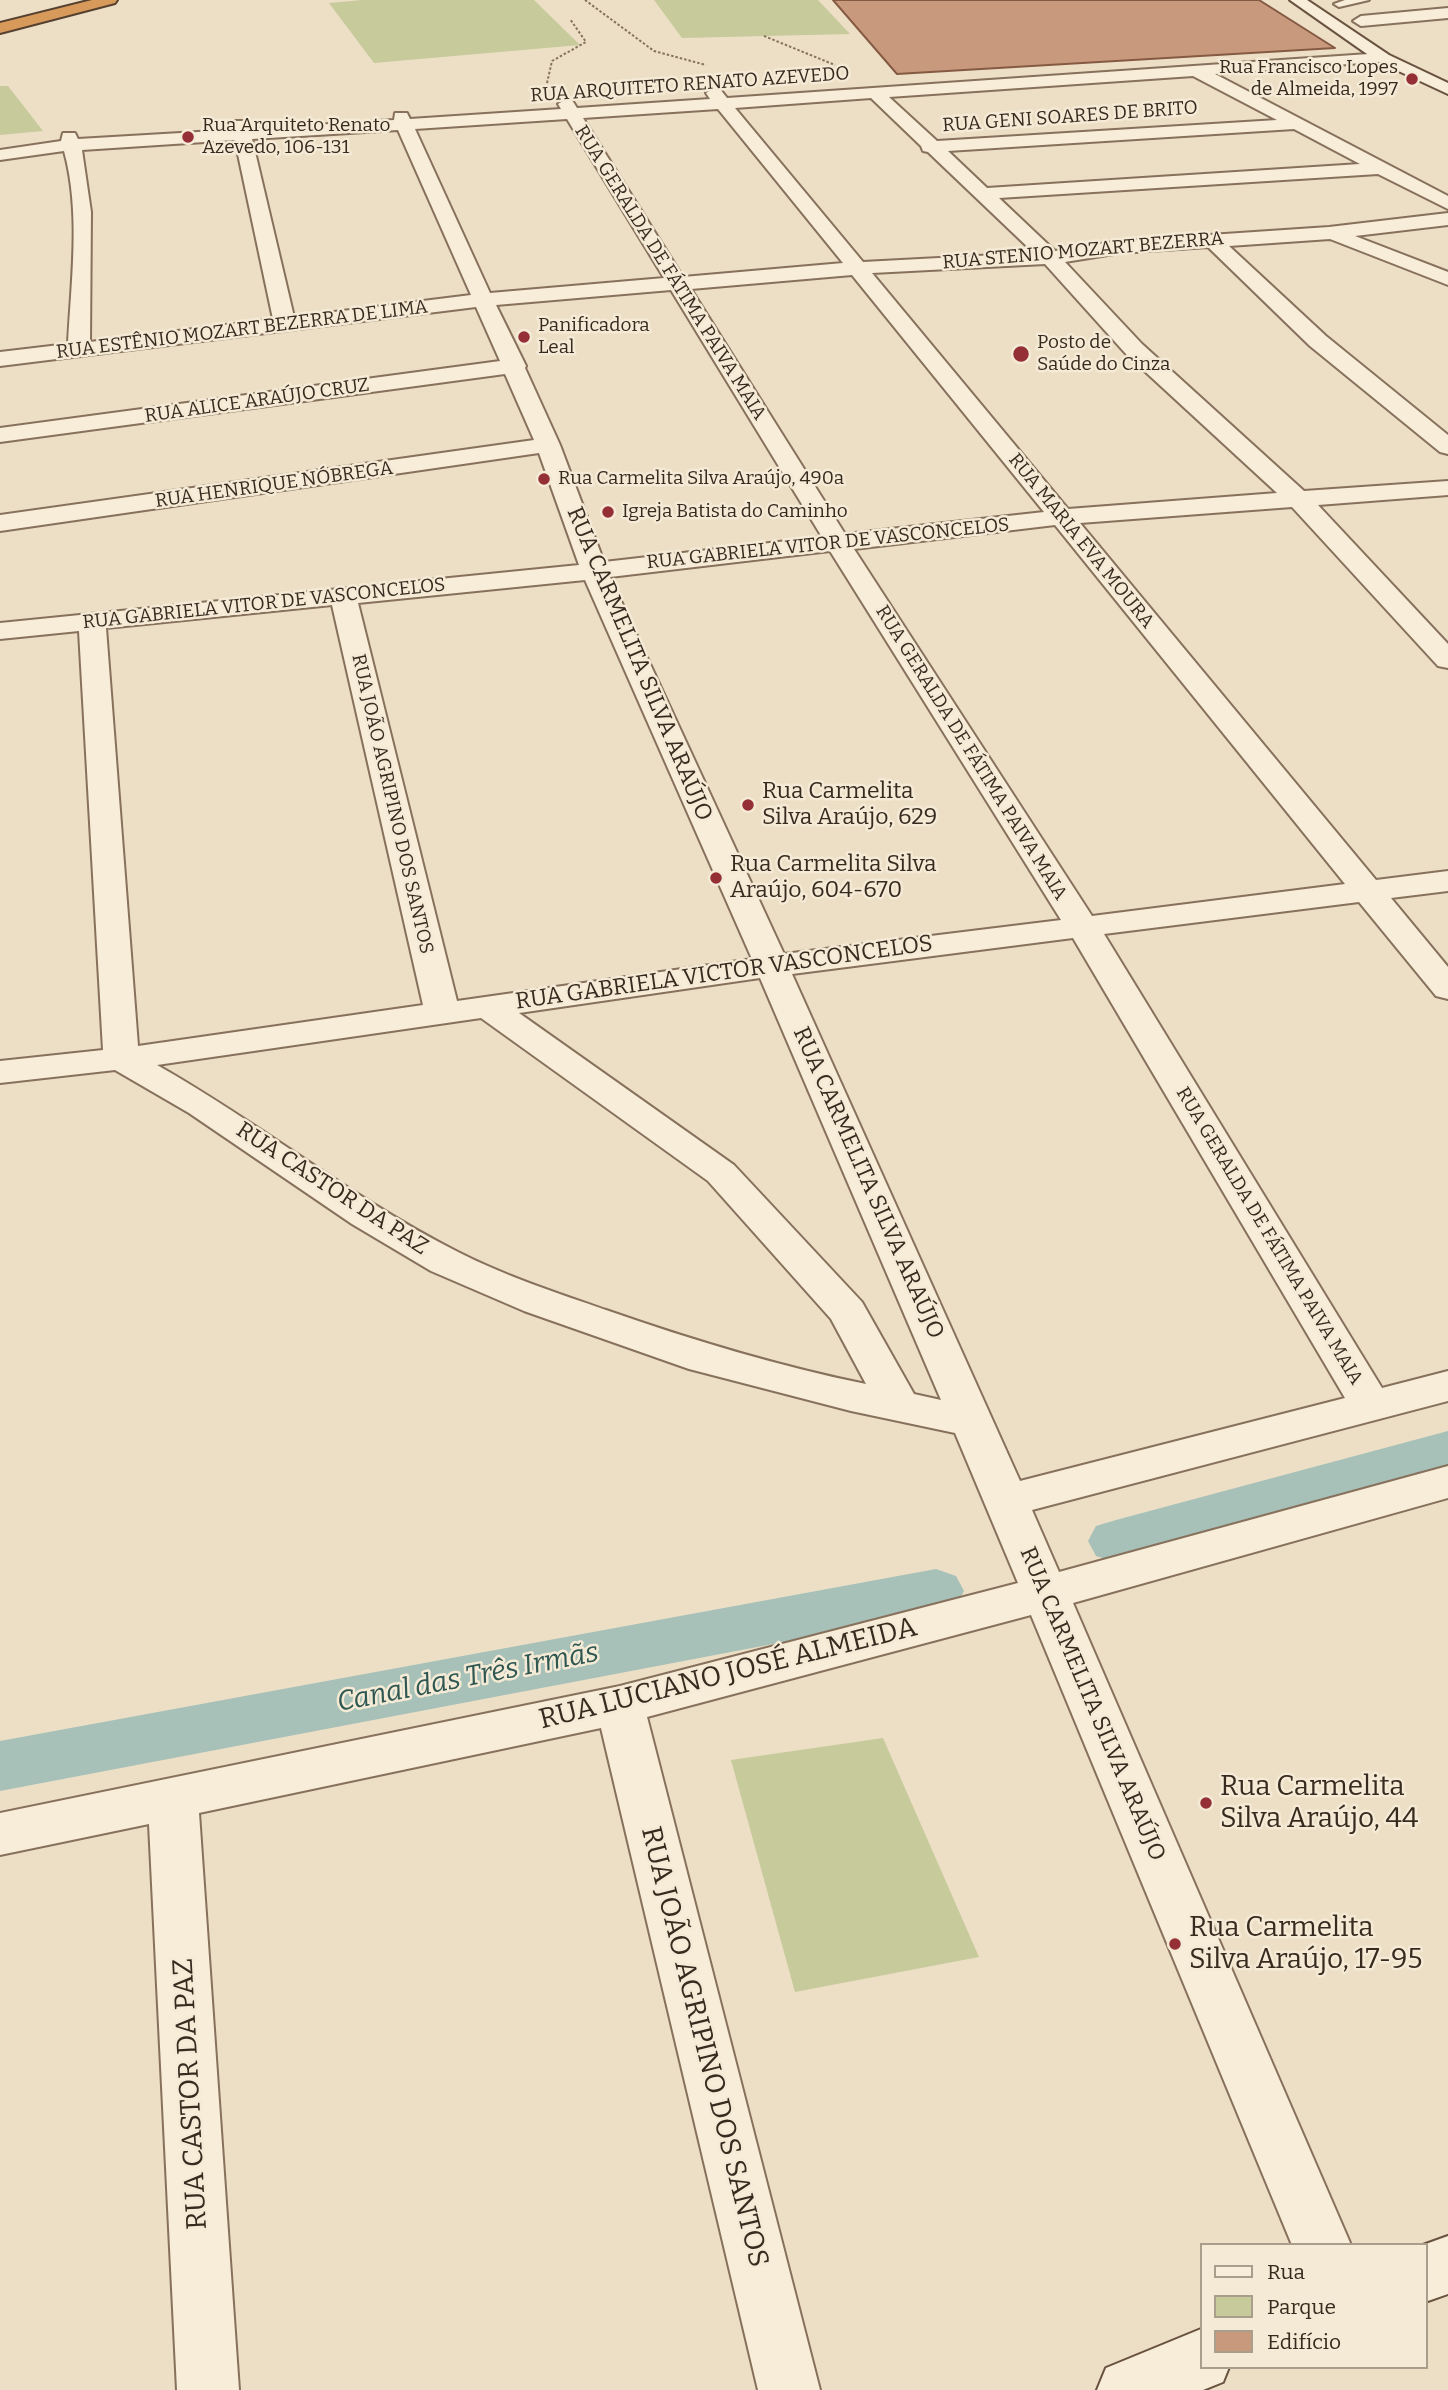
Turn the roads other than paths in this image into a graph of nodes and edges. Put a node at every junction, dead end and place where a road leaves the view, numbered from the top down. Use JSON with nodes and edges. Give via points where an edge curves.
{"nodes":[{"id":1,"x":110,"y":0,"type":"edge"},
{"id":2,"x":1297,"y":0,"type":"edge"},
{"id":3,"x":1364,"y":0,"type":"edge"},
{"id":4,"x":1336,"y":2,"type":"edge"},
{"id":5,"x":1448,"y":13,"type":"edge"},
{"id":6,"x":1361,"y":22,"type":"junction"},
{"id":7,"x":0,"y":28,"type":"edge"},
{"id":8,"x":1379,"y":56,"type":"junction"},
{"id":9,"x":1190,"y":68,"type":"junction"},
{"id":10,"x":1448,"y":89,"type":"edge"},
{"id":11,"x":874,"y":93,"type":"junction"},
{"id":12,"x":719,"y":98,"type":"junction"},
{"id":13,"x":568,"y":109,"type":"junction"},
{"id":14,"x":403,"y":120,"type":"junction"},
{"id":15,"x":1298,"y":124,"type":"junction"},
{"id":16,"x":241,"y":130,"type":"junction"},
{"id":17,"x":70,"y":141,"type":"junction"},
{"id":18,"x":0,"y":145,"type":"edge"},
{"id":19,"x":929,"y":146,"type":"junction"},
{"id":20,"x":0,"y":155,"type":"edge"},
{"id":21,"x":1381,"y":168,"type":"junction"},
{"id":22,"x":981,"y":194,"type":"junction"},
{"id":23,"x":1448,"y":203,"type":"edge"},
{"id":24,"x":1441,"y":220,"type":"edge"},
{"id":25,"x":1329,"y":233,"type":"junction"},
{"id":26,"x":1212,"y":240,"type":"junction"},
{"id":27,"x":1443,"y":240,"type":"dead end"},
{"id":28,"x":1050,"y":258,"type":"junction"},
{"id":29,"x":858,"y":268,"type":"junction"},
{"id":30,"x":1448,"y":279,"type":"edge"},
{"id":31,"x":677,"y":283,"type":"junction"},
{"id":32,"x":485,"y":300,"type":"junction"},
{"id":33,"x":285,"y":326,"type":"junction"},
{"id":34,"x":79,"y":350,"type":"junction"},
{"id":35,"x":0,"y":359,"type":"edge"},
{"id":36,"x":514,"y":366,"type":"junction"},
{"id":37,"x":0,"y":435,"type":"edge"},
{"id":38,"x":548,"y":445,"type":"junction"},
{"id":39,"x":1448,"y":447,"type":"edge"},
{"id":40,"x":1448,"y":488,"type":"edge"},
{"id":41,"x":1298,"y":499,"type":"junction"},
{"id":42,"x":1062,"y":517,"type":"junction"},
{"id":43,"x":0,"y":523,"type":"edge"},
{"id":44,"x":838,"y":543,"type":"junction"},
{"id":45,"x":594,"y":570,"type":"junction"},
{"id":46,"x":343,"y":595,"type":"junction"},
{"id":47,"x":92,"y":621,"type":"junction"},
{"id":48,"x":0,"y":631,"type":"edge"},
{"id":49,"x":1448,"y":660,"type":"edge"},
{"id":50,"x":1448,"y":881,"type":"edge"},
{"id":51,"x":1367,"y":892,"type":"junction"},
{"id":52,"x":1082,"y":926,"type":"junction"},
{"id":53,"x":772,"y":966,"type":"junction"},
{"id":54,"x":1448,"y":989,"type":"edge"},
{"id":55,"x":485,"y":1005,"type":"junction"},
{"id":56,"x":442,"y":1012,"type":"junction"},
{"id":57,"x":121,"y":1059,"type":"junction"},
{"id":58,"x":0,"y":1072,"type":"edge"},
{"id":59,"x":1448,"y":1386,"type":"edge"},
{"id":60,"x":1371,"y":1405,"type":"junction"},
{"id":61,"x":899,"y":1406,"type":"junction"},
{"id":62,"x":972,"y":1421,"type":"junction"},
{"id":63,"x":1443,"y":1491,"type":"edge"},
{"id":64,"x":1006,"y":1501,"type":"junction"},
{"id":65,"x":1044,"y":1594,"type":"junction"},
{"id":66,"x":620,"y":1705,"type":"junction"},
{"id":67,"x":173,"y":1799,"type":"junction"},
{"id":68,"x":0,"y":1834,"type":"edge"},
{"id":69,"x":1321,"y":2243,"type":"edge"},
{"id":70,"x":1448,"y":2265,"type":"edge"},
{"id":71,"x":1427,"y":2272,"type":"edge"},
{"id":72,"x":1200,"y":2360,"type":"edge"},
{"id":73,"x":208,"y":2390,"type":"edge"},
{"id":74,"x":789,"y":2390,"type":"edge"},
{"id":75,"x":1128,"y":2390,"type":"edge"}],
"edges":[{"from":1,"to":7,"type":"highway"},
{"from":2,"to":8,"type":"street"},
{"from":3,"to":4,"type":"lane"},
{"from":4,"to":6,"type":"street"},
{"from":5,"to":6,"type":"street"},
{"from":6,"to":8,"type":"street","via":[[1380,41]]},
{"from":8,"to":9,"type":"street","name":"RUA ARQUITETO RENATO AZEVEDO"},
{"from":8,"to":10,"type":"street"},
{"from":9,"to":11,"type":"street","name":"RUA ARQUITETO RENATO AZEVEDO"},
{"from":9,"to":12,"type":"street","name":"RUA ARQUITETO RENATO AZEVEDO"},
{"from":9,"to":15,"type":"street"},
{"from":11,"to":12,"type":"street","name":"RUA ARQUITETO RENATO AZEVEDO"},
{"from":11,"to":19,"type":"street"},
{"from":12,"to":13,"type":"street","name":"RUA ARQUITETO RENATO AZEVEDO"},
{"from":12,"to":29,"type":"street","name":"RUA MARIA EVA MOURA"},
{"from":13,"to":14,"type":"street","name":"RUA ARQUITETO RENATO AZEVEDO"},
{"from":13,"to":31,"type":"street","name":"RUA GERALDA DE FÁTIMA PAIVA MAIA"},
{"from":14,"to":16,"type":"street","name":"RUA ARQUITETO RENATO AZEVEDO"},
{"from":14,"to":32,"type":"street","name":"RUA CARMELITA SILVA ARAÚJO"},
{"from":15,"to":19,"type":"street","name":"RUA GENI SOARES DE BRITO"},
{"from":15,"to":21,"type":"street"},
{"from":16,"to":17,"type":"street","name":"RUA ARQUITETO RENATO AZEVEDO"},
{"from":16,"to":33,"type":"street"},
{"from":17,"to":18,"type":"street","name":"RUA ARQUITETO RENATO AZEVEDO"},
{"from":17,"to":20,"type":"street","name":"RUA ARQUITETO RENATO AZEVEDO"},
{"from":17,"to":34,"type":"street","via":[[78,170]]},
{"from":19,"to":22,"type":"street"},
{"from":21,"to":22,"type":"street"},
{"from":21,"to":23,"type":"street"},
{"from":22,"to":28,"type":"street"},
{"from":24,"to":25,"type":"street","name":"RUA STENIO MOZART BEZERRA"},
{"from":24,"to":27,"type":"street"},
{"from":25,"to":26,"type":"street","name":"RUA STENIO MOZART BEZERRA"},
{"from":25,"to":30,"type":"street"},
{"from":26,"to":28,"type":"street","name":"RUA STENIO MOZART BEZERRA"},
{"from":26,"to":39,"type":"street","via":[[1318,341]]},
{"from":28,"to":29,"type":"street","name":"RUA STENIO MOZART BEZERRA"},
{"from":28,"to":41,"type":"street","via":[[1134,349]]},
{"from":29,"to":31,"type":"street","name":"RUA STENIO MOZART BEZERRA"},
{"from":29,"to":42,"type":"street","name":"RUA MARIA EVA MOURA"},
{"from":31,"to":32,"type":"street","name":"RUA ESTÊNIO MOZART BEZERRA DE LIMA"},
{"from":31,"to":44,"type":"street","name":"RUA GERALDA DE FÁTIMA PAIVA MAIA"},
{"from":32,"to":33,"type":"street","name":"RUA ESTÊNIO MOZART BEZERRA DE LIMA"},
{"from":32,"to":36,"type":"street","name":"RUA CARMELITA SILVA ARAÚJO"},
{"from":33,"to":34,"type":"street","name":"RUA ESTÊNIO MOZART BEZERRA DE LIMA"},
{"from":34,"to":35,"type":"street","name":"RUA ESTÊNIO MOZART BEZERRA DE LIMA"},
{"from":36,"to":37,"type":"street","name":"RUA ALICE ARAÚJO CRUZ"},
{"from":36,"to":38,"type":"street","name":"RUA CARMELITA SILVA ARAÚJO"},
{"from":38,"to":43,"type":"street","name":"RUA HENRIQUE NÓBREGA"},
{"from":38,"to":45,"type":"street","name":"RUA CARMELITA SILVA ARAÚJO"},
{"from":40,"to":41,"type":"street","name":"RUA GABRIELA VITOR DE VASCONCELOS"},
{"from":41,"to":42,"type":"street","name":"RUA GABRIELA VITOR DE VASCONCELOS"},
{"from":41,"to":49,"type":"street"},
{"from":42,"to":44,"type":"street","name":"RUA GABRIELA VITOR DE VASCONCELOS"},
{"from":42,"to":51,"type":"street","name":"RUA MARIA EVA MOURA"},
{"from":44,"to":45,"type":"street","name":"RUA GABRIELA VITOR DE VASCONCELOS"},
{"from":44,"to":52,"type":"street","name":"RUA GERALDA DE FÁTIMA PAIVA MAIA"},
{"from":45,"to":46,"type":"street","name":"RUA GABRIELA VITOR DE VASCONCELOS"},
{"from":45,"to":53,"type":"street","name":"RUA CARMELITA SILVA ARAÚJO"},
{"from":46,"to":47,"type":"street","name":"RUA GABRIELA VITOR DE VASCONCELOS"},
{"from":46,"to":56,"type":"street","name":"RUA JOÃO AGRIPINO DOS SANTOS"},
{"from":47,"to":48,"type":"street","name":"RUA GABRIELA VITOR DE VASCONCELOS"},
{"from":47,"to":57,"type":"street"},
{"from":50,"to":51,"type":"street","name":"RUA GABRIELA VICTOR VASCONCELOS"},
{"from":51,"to":52,"type":"street","name":"RUA GABRIELA VICTOR VASCONCELOS"},
{"from":51,"to":54,"type":"street","name":"RUA MARIA EVA MOURA"},
{"from":52,"to":53,"type":"street","name":"RUA GABRIELA VICTOR VASCONCELOS"},
{"from":52,"to":60,"type":"street","name":"RUA GERALDA DE FÁTIMA PAIVA MAIA"},
{"from":53,"to":55,"type":"street","name":"RUA GABRIELA VICTOR VASCONCELOS"},
{"from":53,"to":62,"type":"street","name":"RUA CARMELITA SILVA ARAÚJO"},
{"from":55,"to":56,"type":"street","name":"RUA GABRIELA VICTOR VASCONCELOS"},
{"from":55,"to":61,"type":"street","via":[[721,1173],[848,1312]]},
{"from":56,"to":57,"type":"street","name":"RUA GABRIELA VICTOR VASCONCELOS"},
{"from":57,"to":58,"type":"street","name":"RUA GABRIELA VICTOR VASCONCELOS"},
{"from":57,"to":61,"type":"street","name":"RUA CASTOR DA PAZ","via":[[202,1105],[445,1262],[538,1301],[704,1359]]},
{"from":59,"to":60,"type":"street"},
{"from":60,"to":64,"type":"street"},
{"from":61,"to":62,"type":"street","name":"RUA CASTOR DA PAZ"},
{"from":62,"to":64,"type":"street","name":"RUA CARMELITA SILVA ARAÚJO"},
{"from":63,"to":65,"type":"street","name":"RUA LUCIANO JOSÉ ALMEIDA"},
{"from":64,"to":65,"type":"street","name":"RUA CARMELITA SILVA ARAÚJO"},
{"from":65,"to":66,"type":"street","name":"RUA LUCIANO JOSÉ ALMEIDA"},
{"from":65,"to":69,"type":"street","name":"RUA CARMELITA SILVA ARAÚJO"},
{"from":66,"to":67,"type":"street","name":"RUA LUCIANO JOSÉ ALMEIDA"},
{"from":66,"to":74,"type":"street","name":"RUA JOÃO AGRIPINO DOS SANTOS"},
{"from":67,"to":68,"type":"street","name":"RUA LUCIANO JOSÉ ALMEIDA"},
{"from":67,"to":73,"type":"street","name":"RUA CASTOR DA PAZ"},
{"from":70,"to":71,"type":"street"},
{"from":72,"to":75,"type":"street"}]}
